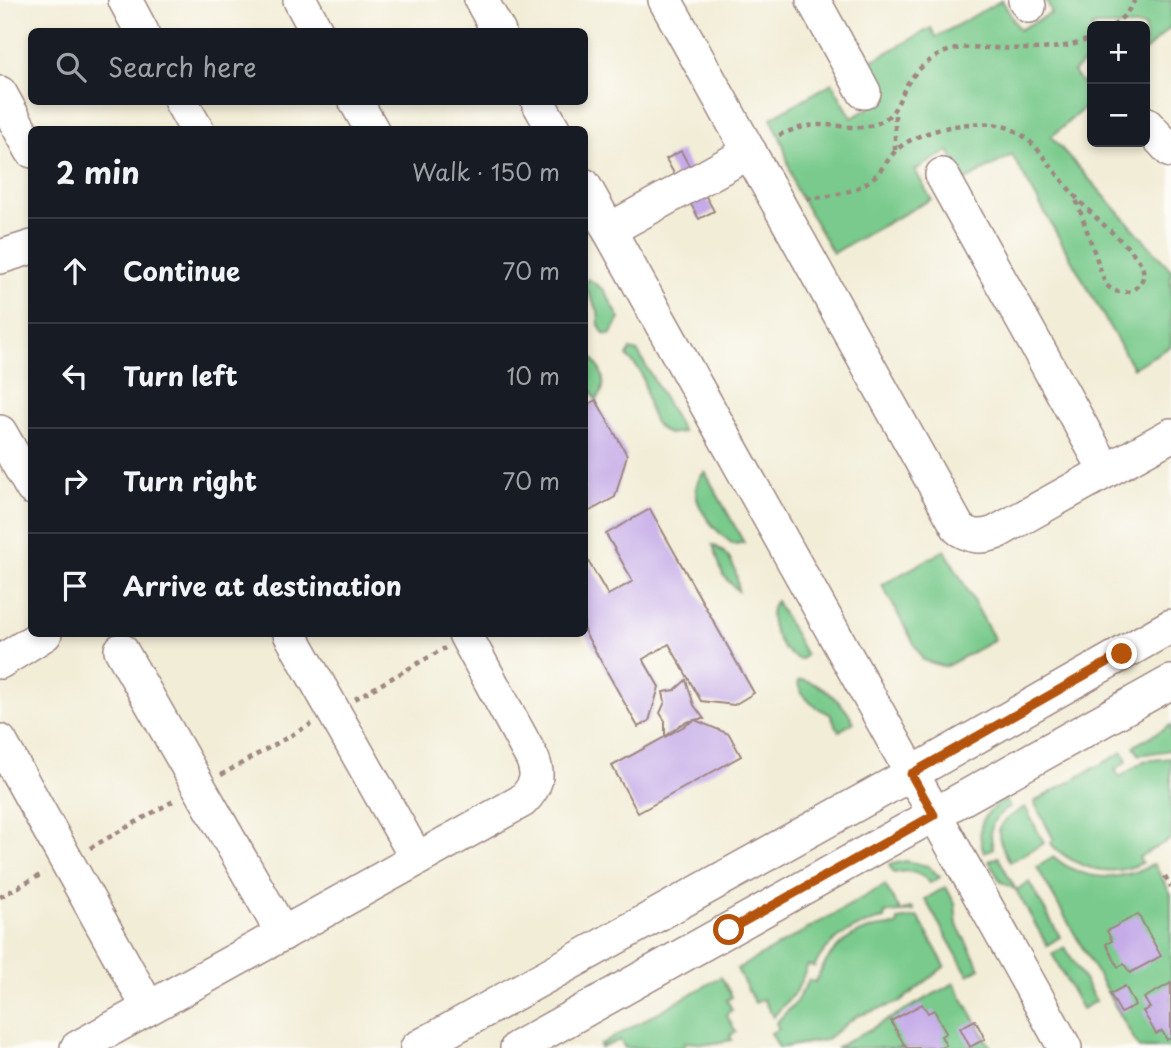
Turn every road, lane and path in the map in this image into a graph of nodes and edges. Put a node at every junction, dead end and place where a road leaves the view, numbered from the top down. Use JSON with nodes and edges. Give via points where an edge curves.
{"nodes":[{"id":1,"x":125,"y":0,"type":"edge"},
{"id":2,"x":300,"y":0,"type":"edge"},
{"id":3,"x":481,"y":0,"type":"edge"},
{"id":4,"x":665,"y":0,"type":"edge"},
{"id":5,"x":813,"y":0,"type":"edge"},
{"id":6,"x":1135,"y":0,"type":"edge"},
{"id":7,"x":1119,"y":21,"type":"edge"},
{"id":8,"x":140,"y":28,"type":"edge"},
{"id":9,"x":315,"y":28,"type":"edge"},
{"id":10,"x":497,"y":28,"type":"edge"},
{"id":11,"x":1087,"y":40,"type":"edge"},
{"id":12,"x":864,"y":92,"type":"dead end"},
{"id":13,"x":0,"y":93,"type":"edge"},
{"id":14,"x":183,"y":105,"type":"edge"},
{"id":15,"x":358,"y":105,"type":"edge"},
{"id":16,"x":540,"y":105,"type":"edge"},
{"id":17,"x":895,"y":109,"type":"junction"},
{"id":18,"x":195,"y":126,"type":"edge"},
{"id":19,"x":370,"y":126,"type":"edge"},
{"id":20,"x":552,"y":126,"type":"edge"},
{"id":21,"x":1150,"y":128,"type":"edge"},
{"id":22,"x":779,"y":135,"type":"dead end"},
{"id":23,"x":28,"y":144,"type":"edge"},
{"id":24,"x":895,"y":151,"type":"dead end"},
{"id":25,"x":1171,"y":151,"type":"edge"},
{"id":26,"x":750,"y":152,"type":"junction"},
{"id":27,"x":942,"y":175,"type":"dead end"},
{"id":28,"x":1075,"y":195,"type":"joint"},
{"id":29,"x":594,"y":208,"type":"edge"},
{"id":30,"x":28,"y":248,"type":"edge"},
{"id":31,"x":0,"y":257,"type":"edge"},
{"id":32,"x":0,"y":432,"type":"edge"},
{"id":33,"x":1171,"y":435,"type":"edge"},
{"id":34,"x":1106,"y":471,"type":"junction"},
{"id":35,"x":28,"y":481,"type":"edge"},
{"id":36,"x":1171,"y":626,"type":"edge"},
{"id":37,"x":40,"y":637,"type":"edge"},
{"id":38,"x":292,"y":637,"type":"edge"},
{"id":39,"x":458,"y":639,"type":"edge"},
{"id":40,"x":121,"y":650,"type":"dead end"},
{"id":41,"x":0,"y":662,"type":"edge"},
{"id":42,"x":1171,"y":682,"type":"edge"},
{"id":43,"x":349,"y":702,"type":"dead end"},
{"id":44,"x":318,"y":720,"type":"dead end"},
{"id":45,"x":0,"y":741,"type":"edge"},
{"id":46,"x":911,"y":774,"type":"junction"},
{"id":47,"x":215,"y":778,"type":"dead end"},
{"id":48,"x":184,"y":795,"type":"dead end"},
{"id":49,"x":934,"y":815,"type":"junction"},
{"id":50,"x":80,"y":853,"type":"dead end"},
{"id":51,"x":417,"y":859,"type":"junction"},
{"id":52,"x":51,"y":870,"type":"dead end"},
{"id":53,"x":1165,"y":876,"type":"dead end"},
{"id":54,"x":1171,"y":887,"type":"edge"},
{"id":55,"x":0,"y":897,"type":"edge"},
{"id":56,"x":283,"y":934,"type":"junction"},
{"id":57,"x":148,"y":1007,"type":"junction"},
{"id":58,"x":533,"y":1044,"type":"edge"},
{"id":59,"x":77,"y":1048,"type":"edge"},
{"id":60,"x":417,"y":1048,"type":"edge"},
{"id":61,"x":1065,"y":1048,"type":"edge"}],
"edges":[{"from":1,"to":8,"type":"street"},
{"from":2,"to":9,"type":"street"},
{"from":3,"to":10,"type":"street"},
{"from":4,"to":26,"type":"street"},
{"from":5,"to":12,"type":"street"},
{"from":6,"to":7,"type":"path"},
{"from":11,"to":17,"type":"path","via":[[1035,51],[971,47],[943,53],[913,77]]},
{"from":13,"to":23,"type":"street"},
{"from":14,"to":18,"type":"street"},
{"from":15,"to":19,"type":"street"},
{"from":16,"to":20,"type":"street"},
{"from":17,"to":22,"type":"path","via":[[865,128],[820,125]]},
{"from":17,"to":24,"type":"path"},
{"from":21,"to":25,"type":"street"},
{"from":26,"to":29,"type":"street"},
{"from":26,"to":34,"type":"street","via":[[959,529],[981,538],[995,533]]},
{"from":27,"to":34,"type":"street"},
{"from":28,"to":28,"type":"path","via":[[1105,283],[1117,292],[1132,291],[1143,280],[1141,263]]},
{"from":29,"to":46,"type":"street"},
{"from":30,"to":31,"type":"street"},
{"from":32,"to":35,"type":"street"},
{"from":33,"to":34,"type":"street"},
{"from":36,"to":46,"type":"street"},
{"from":37,"to":41,"type":"street"},
{"from":38,"to":51,"type":"street"},
{"from":39,"to":43,"type":"path"},
{"from":39,"to":51,"type":"street","via":[[532,758],[537,781],[522,801]]},
{"from":40,"to":56,"type":"street"},
{"from":42,"to":49,"type":"street"},
{"from":44,"to":47,"type":"path"},
{"from":45,"to":57,"type":"street"},
{"from":46,"to":49,"type":"street"},
{"from":46,"to":60,"type":"street"},
{"from":48,"to":50,"type":"path"},
{"from":49,"to":58,"type":"street"},
{"from":49,"to":61,"type":"street"},
{"from":51,"to":56,"type":"street"},
{"from":52,"to":55,"type":"path"},
{"from":53,"to":54,"type":"path"},
{"from":56,"to":57,"type":"street"},
{"from":57,"to":59,"type":"street"}]}
